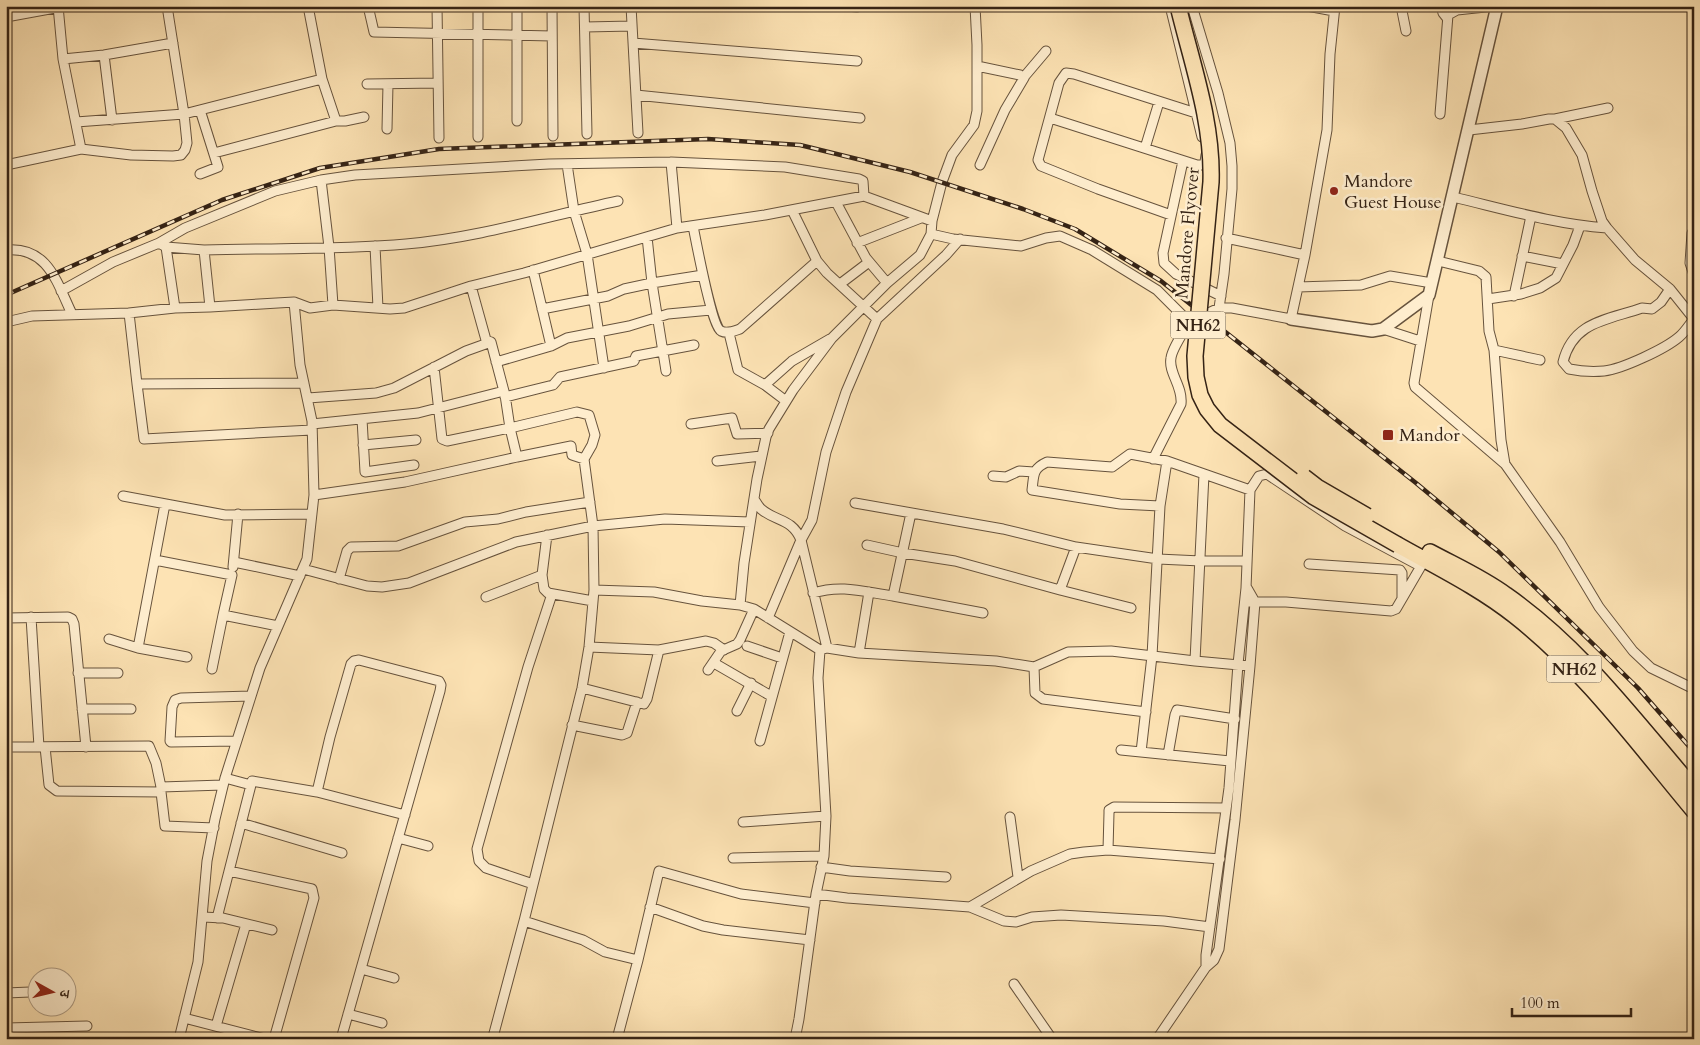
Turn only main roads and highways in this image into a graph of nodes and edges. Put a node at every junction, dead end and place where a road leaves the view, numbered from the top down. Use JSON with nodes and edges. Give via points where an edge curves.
{"nodes":[{"id":1,"x":1178,"y":6,"type":"edge"},
{"id":2,"x":1188,"y":6,"type":"edge"},
{"id":3,"x":1400,"y":540,"type":"junction"},
{"id":4,"x":1425,"y":559,"type":"junction"},
{"id":5,"x":1694,"y":789,"type":"edge"},
{"id":6,"x":1694,"y":811,"type":"edge"}],
"edges":[{"from":1,"to":3,"type":"highway","name":"Mandore Flyover","number":"NH62","bridge":true,"via":[[1208,127],[1212,158],[1195,356],[1200,395],[1220,425],[1314,497]]},
{"from":2,"to":3,"type":"highway","name":"Mandore Flyover","number":"NH62","bridge":true,"via":[[1217,124],[1222,158],[1204,360],[1208,388],[1225,416],[1271,453]]},
{"from":3,"to":4,"type":"highway","name":"Mandore Flyover","number":"NH62"},
{"from":4,"to":5,"type":"highway","number":"NH62","via":[[1505,594],[1567,645]]},
{"from":4,"to":6,"type":"highway","number":"NH62","via":[[1514,615],[1564,658]]}]}
